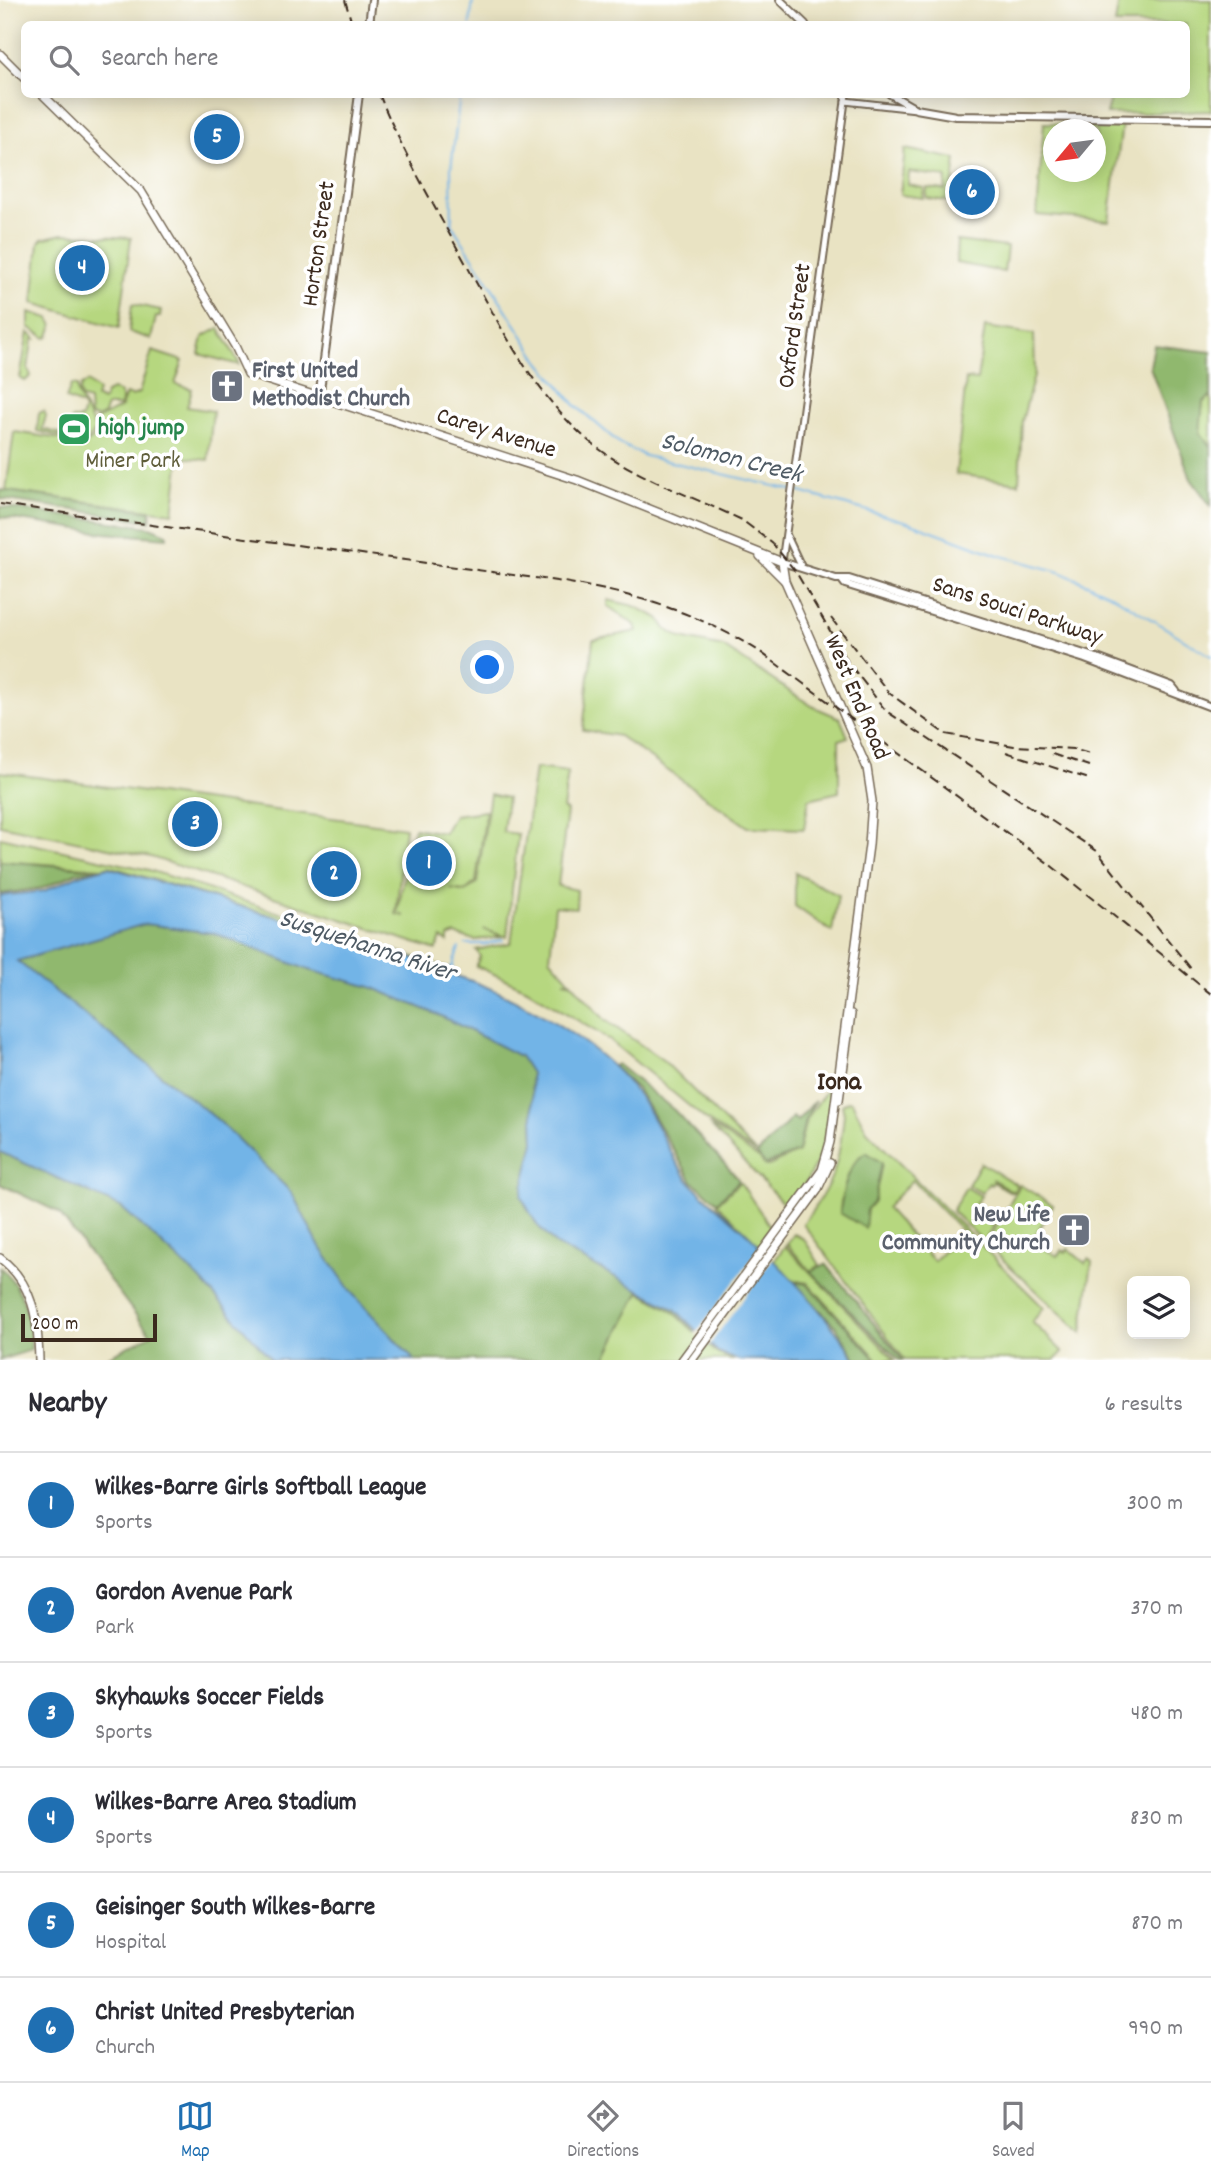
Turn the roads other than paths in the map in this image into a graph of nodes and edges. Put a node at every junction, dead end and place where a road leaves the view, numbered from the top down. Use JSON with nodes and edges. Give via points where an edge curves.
{"nodes":[{"id":1,"x":372,"y":0,"type":"edge"},
{"id":2,"x":780,"y":0,"type":"edge"},
{"id":3,"x":369,"y":21,"type":"edge"},
{"id":4,"x":802,"y":21,"type":"edge"},
{"id":5,"x":0,"y":54,"type":"edge"},
{"id":6,"x":21,"y":75,"type":"edge"},
{"id":7,"x":46,"y":98,"type":"edge"},
{"id":8,"x":358,"y":98,"type":"edge"},
{"id":9,"x":845,"y":98,"type":"edge"},
{"id":10,"x":897,"y":98,"type":"edge"},
{"id":11,"x":916,"y":109,"type":"junction"},
{"id":12,"x":1211,"y":120,"type":"edge"},
{"id":13,"x":319,"y":398,"type":"junction"},
{"id":14,"x":786,"y":533,"type":"junction"},
{"id":15,"x":747,"y":548,"type":"junction"},
{"id":16,"x":782,"y":562,"type":"junction"},
{"id":17,"x":802,"y":568,"type":"junction"},
{"id":18,"x":785,"y":581,"type":"junction"},
{"id":19,"x":1211,"y":707,"type":"edge"},
{"id":20,"x":791,"y":1221,"type":"junction"},
{"id":21,"x":0,"y":1258,"type":"edge"},
{"id":22,"x":39,"y":1360,"type":"edge"},
{"id":23,"x":682,"y":1360,"type":"edge"},
{"id":24,"x":692,"y":1360,"type":"edge"}],
"edges":[{"from":1,"to":3,"type":"main road"},
{"from":2,"to":4,"type":"main road"},
{"from":5,"to":6,"type":"main road"},
{"from":7,"to":13,"type":"main road","name":"Carey Avenue","via":[[141,191],[248,374]]},
{"from":8,"to":13,"type":"main road","name":"Horton Street"},
{"from":9,"to":11,"type":"street"},
{"from":9,"to":14,"type":"street","name":"Oxford Street"},
{"from":10,"to":11,"type":"main road"},
{"from":11,"to":12,"type":"main road","via":[[1001,119]]},
{"from":13,"to":15,"type":"main road","name":"Carey Avenue","via":[[577,480]]},
{"from":14,"to":16,"type":"street","name":"Oxford Street"},
{"from":14,"to":17,"type":"street"},
{"from":15,"to":16,"type":"main road","name":"Carey Avenue"},
{"from":15,"to":18,"type":"main road"},
{"from":16,"to":17,"type":"main road","name":"Sans Souci Parkway"},
{"from":16,"to":18,"type":"main road","name":"West End Road"},
{"from":17,"to":19,"type":"main road","name":"Sans Souci Parkway","via":[[1080,652],[1172,686]]},
{"from":18,"to":20,"type":"main road","name":"West End Road","via":[[870,784],[869,845],[826,1160]]},
{"from":20,"to":23,"type":"main road"},
{"from":20,"to":24,"type":"main road"},
{"from":21,"to":22,"type":"main road","via":[[16,1273],[32,1301]]}]}
